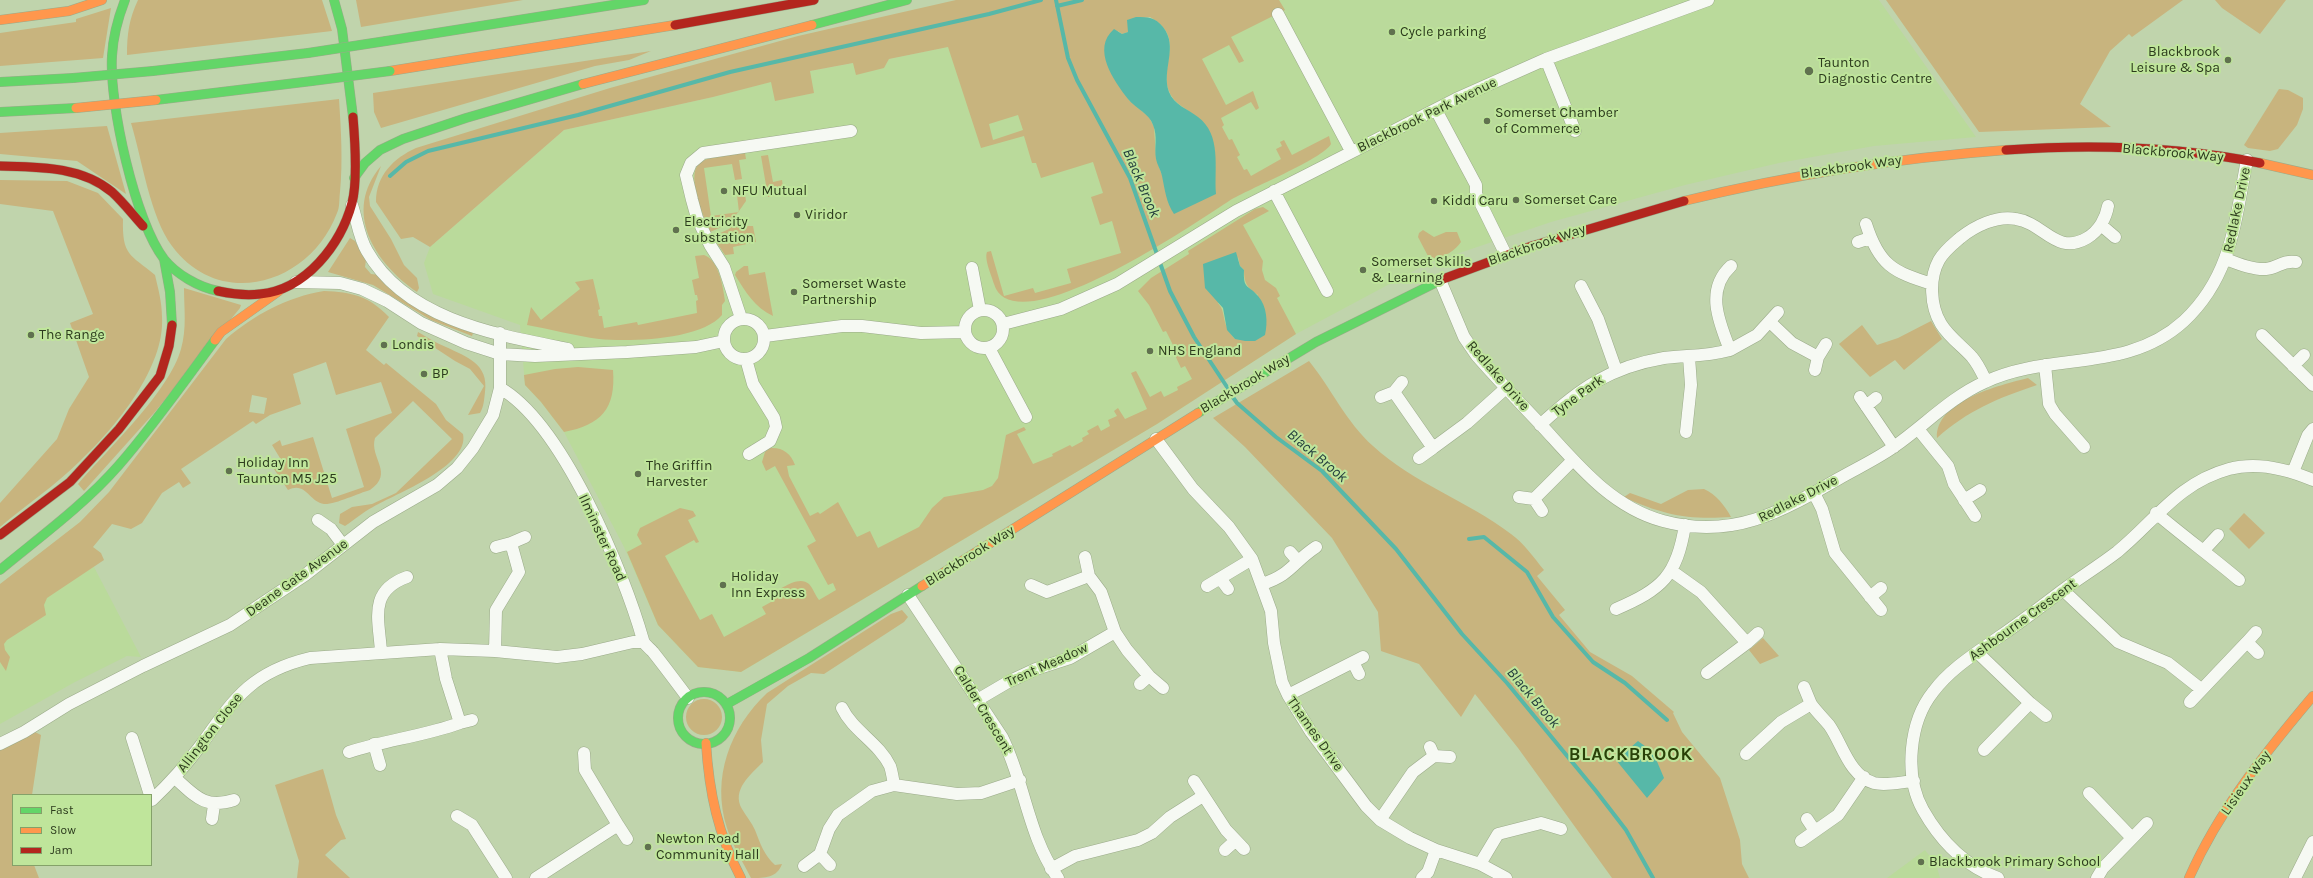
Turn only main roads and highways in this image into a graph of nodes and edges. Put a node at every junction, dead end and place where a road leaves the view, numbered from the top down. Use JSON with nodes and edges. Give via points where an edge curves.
{"nodes":[{"id":1,"x":102,"y":0,"type":"edge"},
{"id":2,"x":125,"y":0,"type":"edge"},
{"id":3,"x":334,"y":0,"type":"edge"},
{"id":4,"x":644,"y":0,"type":"edge"},
{"id":5,"x":814,"y":0,"type":"edge"},
{"id":6,"x":907,"y":0,"type":"edge"},
{"id":7,"x":0,"y":20,"type":"edge"},
{"id":8,"x":0,"y":82,"type":"edge"},
{"id":9,"x":0,"y":112,"type":"edge"},
{"id":10,"x":0,"y":166,"type":"edge"},
{"id":11,"x":2313,"y":174,"type":"edge"},
{"id":12,"x":354,"y":178,"type":"junction"},
{"id":13,"x":150,"y":234,"type":"junction"},
{"id":14,"x":164,"y":259,"type":"junction"},
{"id":15,"x":281,"y":290,"type":"junction"},
{"id":16,"x":0,"y":535,"type":"edge"},
{"id":17,"x":0,"y":570,"type":"edge"},
{"id":18,"x":2313,"y":696,"type":"edge"},
{"id":19,"x":726,"y":704,"type":"junction"},
{"id":20,"x":706,"y":743,"type":"junction"},
{"id":21,"x":740,"y":877,"type":"edge"},
{"id":22,"x":2189,"y":878,"type":"edge"}],
"edges":[{"from":1,"to":7,"type":"main road","via":[[68,11]]},
{"from":2,"to":13,"type":"main road","via":[[119,15],[113,48],[112,80],[120,135]]},
{"from":3,"to":12,"type":"main road","via":[[340,16],[353,107]]},
{"from":4,"to":8,"type":"main road","bridge":true,"via":[[308,53],[153,71]]},
{"from":5,"to":9,"type":"main road","bridge":true,"via":[[582,41],[390,71],[156,100]]},
{"from":6,"to":12,"type":"main road","via":[[549,93],[466,118],[403,139],[380,150]]},
{"from":10,"to":13,"type":"main road","via":[[56,169],[100,183],[124,203]]},
{"from":11,"to":19,"type":"main road","name":"Blackbrook Way","via":[[2247,160],[2186,152],[2084,146],[1952,154],[1802,173],[1679,202],[1556,237],[1440,280],[1289,357],[808,658]]},
{"from":12,"to":15,"type":"main road","via":[[352,203],[327,254],[313,270]]},
{"from":13,"to":14,"type":"main road"},
{"from":14,"to":15,"type":"main road","via":[[200,286],[216,291],[244,296]]},
{"from":14,"to":16,"type":"main road","via":[[170,292],[172,328],[160,376],[119,429],[70,482]]},
{"from":15,"to":17,"type":"main road","via":[[221,332],[163,411],[118,466],[83,501]]},
{"from":18,"to":22,"type":"main road","name":"Lisieux Way","via":[[2251,771],[2212,833]]},
{"from":19,"to":20,"type":"main road","via":[[730,715],[727,730],[721,737]]},
{"from":19,"to":20,"type":"main road","via":[[714,694],[698,692],[688,698],[679,713],[681,729],[693,741]]},
{"from":20,"to":21,"type":"main road","via":[[708,782],[715,821]]}]}
